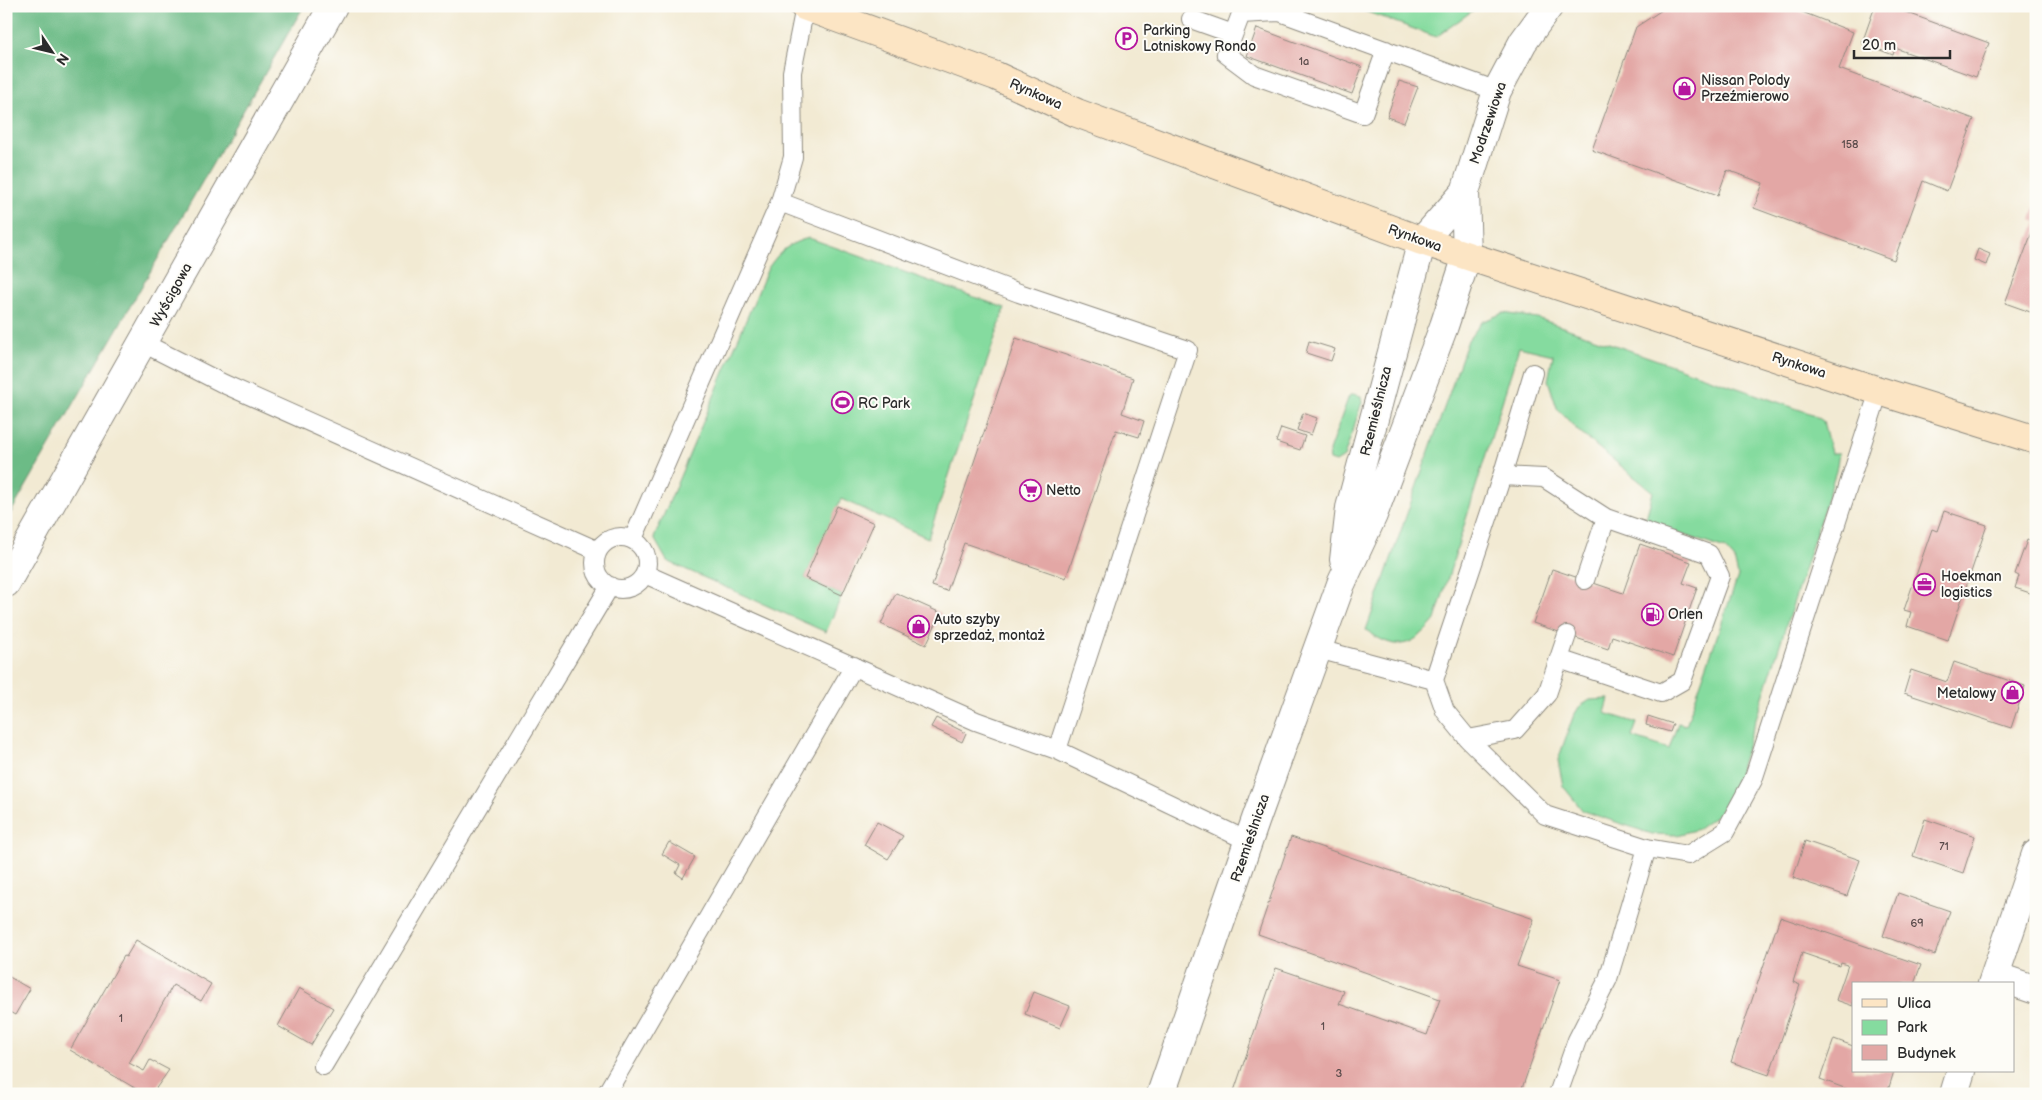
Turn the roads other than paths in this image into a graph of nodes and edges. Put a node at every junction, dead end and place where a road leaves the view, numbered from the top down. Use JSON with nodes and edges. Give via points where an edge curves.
{"nodes":[{"id":1,"x":333,"y":6,"type":"edge"},
{"id":2,"x":804,"y":6,"type":"edge"},
{"id":3,"x":1549,"y":6,"type":"edge"},
{"id":4,"x":1191,"y":19,"type":"dead end"},
{"id":5,"x":1233,"y":34,"type":"junction"},
{"id":6,"x":1386,"y":50,"type":"junction"},
{"id":7,"x":1497,"y":91,"type":"junction"},
{"id":8,"x":1465,"y":192,"type":"junction"},
{"id":9,"x":780,"y":202,"type":"junction"},
{"id":10,"x":1422,"y":241,"type":"junction"},
{"id":11,"x":1467,"y":256,"type":"junction"},
{"id":12,"x":143,"y":344,"type":"junction"},
{"id":13,"x":1533,"y":373,"type":"dead end"},
{"id":14,"x":1879,"y":391,"type":"junction"},
{"id":15,"x":2036,"y":440,"type":"edge"},
{"id":16,"x":1502,"y":476,"type":"junction"},
{"id":17,"x":1606,"y":518,"type":"junction"},
{"id":18,"x":633,"y":539,"type":"junction"},
{"id":19,"x":598,"y":551,"type":"junction"},
{"id":20,"x":645,"y":574,"type":"junction"},
{"id":21,"x":1585,"y":580,"type":"dead end"},
{"id":22,"x":6,"y":583,"type":"edge"},
{"id":23,"x":1341,"y":584,"type":"junction"},
{"id":24,"x":610,"y":586,"type":"junction"},
{"id":25,"x":1568,"y":634,"type":"dead end"},
{"id":26,"x":1318,"y":650,"type":"junction"},
{"id":27,"x":1559,"y":659,"type":"junction"},
{"id":28,"x":854,"y":666,"type":"junction"},
{"id":29,"x":1434,"y":680,"type":"junction"},
{"id":30,"x":1468,"y":739,"type":"junction"},
{"id":31,"x":1057,"y":750,"type":"junction"},
{"id":32,"x":1248,"y":841,"type":"junction"},
{"id":33,"x":1647,"y":848,"type":"junction"},
{"id":34,"x":2036,"y":854,"type":"edge"},
{"id":35,"x":1993,"y":980,"type":"edge"},
{"id":36,"x":2014,"y":985,"type":"edge"},
{"id":37,"x":2036,"y":990,"type":"edge"},
{"id":38,"x":324,"y":1066,"type":"dead end"},
{"id":39,"x":1962,"y":1072,"type":"edge"},
{"id":40,"x":606,"y":1094,"type":"edge"},
{"id":41,"x":1161,"y":1094,"type":"edge"},
{"id":42,"x":1558,"y":1094,"type":"edge"},
{"id":43,"x":1954,"y":1094,"type":"edge"}],
"edges":[{"from":1,"to":12,"type":"street","name":"Wyścigowa"},
{"from":2,"to":9,"type":"lane","via":[[792,72],[793,157]]},
{"from":2,"to":10,"type":"street","name":"Rynkowa","via":[[996,76],[1078,113]]},
{"from":3,"to":7,"type":"street","name":"Modrzewiowa","via":[[1522,42]]},
{"from":4,"to":5,"type":"lane"},
{"from":5,"to":6,"type":"lane","via":[[1241,14],[1280,12]]},
{"from":5,"to":6,"type":"lane","via":[[1226,54],[1254,75],[1363,114]]},
{"from":6,"to":7,"type":"lane"},
{"from":7,"to":8,"type":"street","name":"Modrzewiowa"},
{"from":8,"to":10,"type":"street","name":"Modrzewiowa"},
{"from":8,"to":11,"type":"street","name":"Modrzewiowa"},
{"from":9,"to":18,"type":"lane"},
{"from":9,"to":31,"type":"lane","via":[[1019,293],[1188,350]]},
{"from":10,"to":11,"type":"street","name":"Rynkowa"},
{"from":10,"to":23,"type":"street","name":"Rzemieślnicza","via":[[1350,508]]},
{"from":11,"to":14,"type":"street","name":"Rynkowa"},
{"from":11,"to":23,"type":"street","name":"Rzemieślnicza","via":[[1373,514]]},
{"from":12,"to":19,"type":"lane","via":[[224,384]]},
{"from":12,"to":22,"type":"street","name":"Wyścigowa"},
{"from":13,"to":16,"type":"lane"},
{"from":14,"to":15,"type":"street","name":"Rynkowa"},
{"from":14,"to":33,"type":"lane","via":[[1754,780],[1725,832],[1688,855]]},
{"from":16,"to":17,"type":"lane","via":[[1544,478]]},
{"from":16,"to":29,"type":"lane"},
{"from":17,"to":21,"type":"lane"},
{"from":17,"to":27,"type":"lane","via":[[1709,554],[1720,576],[1682,681],[1661,693]]},
{"from":18,"to":19,"type":"lane","via":[[617,537],[602,544]]},
{"from":18,"to":20,"type":"lane","via":[[644,550]]},
{"from":19,"to":24,"type":"lane","via":[[595,559],[598,575]]},
{"from":20,"to":24,"type":"lane","via":[[634,586],[618,589]]},
{"from":20,"to":28,"type":"lane"},
{"from":23,"to":26,"type":"street","name":"Rzemieślnicza"},
{"from":24,"to":38,"type":"lane"},
{"from":25,"to":27,"type":"lane"},
{"from":26,"to":29,"type":"lane"},
{"from":26,"to":32,"type":"street","name":"Rzemieślnicza"},
{"from":27,"to":30,"type":"lane","via":[[1547,694],[1515,730]]},
{"from":28,"to":31,"type":"lane","via":[[976,720]]},
{"from":28,"to":40,"type":"lane"},
{"from":29,"to":30,"type":"lane","via":[[1445,711]]},
{"from":30,"to":33,"type":"lane","via":[[1545,814]]},
{"from":31,"to":32,"type":"lane"},
{"from":32,"to":41,"type":"street","name":"Rzemieślnicza"},
{"from":33,"to":42,"type":"lane","via":[[1608,979],[1577,1040]]},
{"from":34,"to":35,"type":"street"},
{"from":36,"to":37,"type":"street"},
{"from":39,"to":43,"type":"street"}]}
